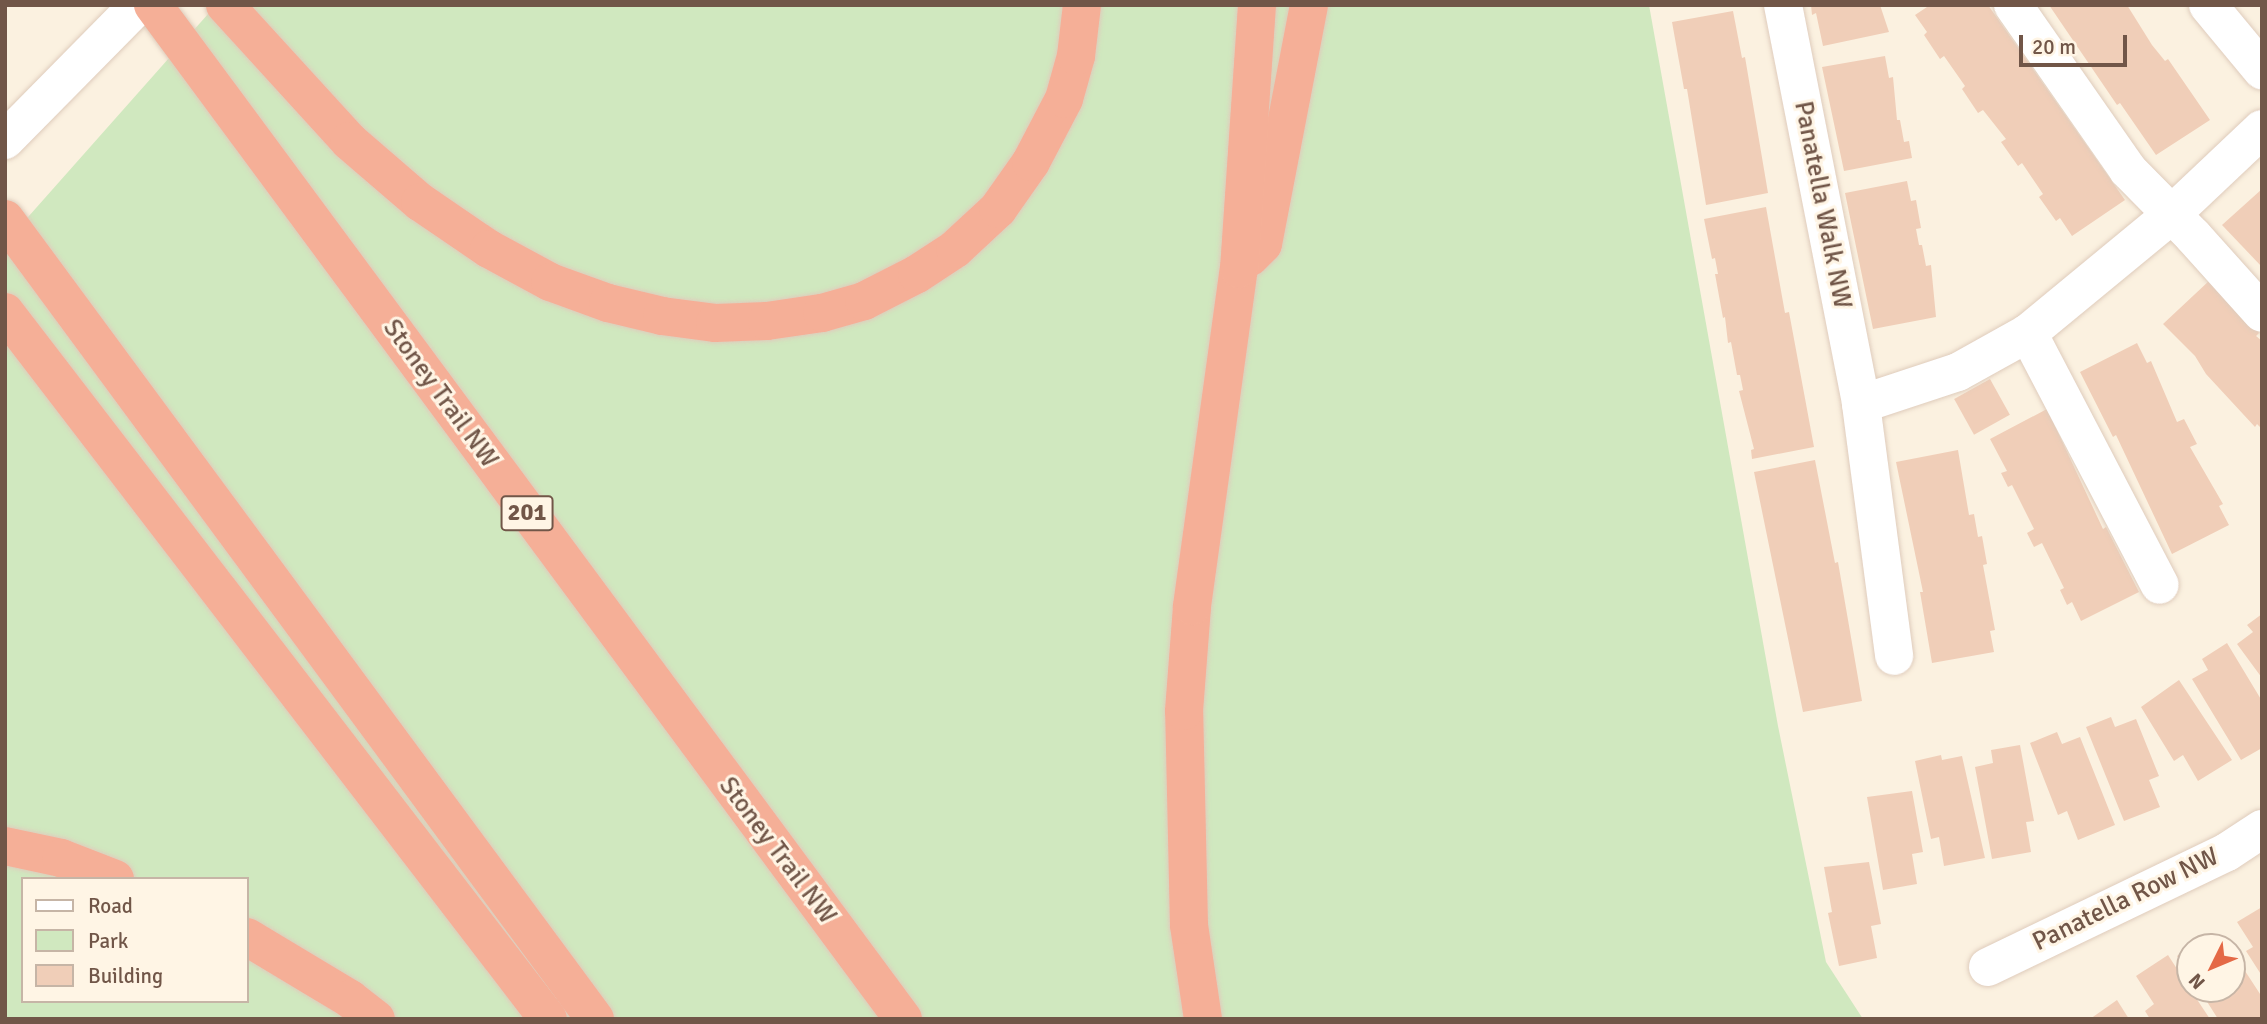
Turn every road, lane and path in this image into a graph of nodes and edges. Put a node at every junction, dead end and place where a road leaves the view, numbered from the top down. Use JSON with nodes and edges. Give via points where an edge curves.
{"nodes":[{"id":1,"x":138,"y":5,"type":"edge"},
{"id":2,"x":153,"y":5,"type":"edge"},
{"id":3,"x":225,"y":5,"type":"edge"},
{"id":4,"x":1082,"y":5,"type":"edge"},
{"id":5,"x":1257,"y":5,"type":"edge"},
{"id":6,"x":1309,"y":5,"type":"edge"},
{"id":7,"x":1783,"y":5,"type":"edge"},
{"id":8,"x":2013,"y":5,"type":"edge"},
{"id":9,"x":2208,"y":5,"type":"edge"},
{"id":10,"x":2262,"y":70,"type":"edge"},
{"id":11,"x":2262,"y":129,"type":"edge"},
{"id":12,"x":5,"y":140,"type":"edge"},
{"id":13,"x":2171,"y":215,"type":"junction"},
{"id":14,"x":5,"y":219,"type":"edge"},
{"id":15,"x":1239,"y":268,"type":"junction"},
{"id":16,"x":5,"y":312,"type":"edge"},
{"id":17,"x":2262,"y":313,"type":"edge"},
{"id":18,"x":2028,"y":333,"type":"junction"},
{"id":19,"x":1861,"y":404,"type":"junction"},
{"id":20,"x":2160,"y":585,"type":"dead end"},
{"id":21,"x":1894,"y":656,"type":"dead end"},
{"id":22,"x":2262,"y":829,"type":"edge"},
{"id":23,"x":5,"y":846,"type":"edge"},
{"id":24,"x":110,"y":877,"type":"edge"},
{"id":25,"x":248,"y":938,"type":"edge"},
{"id":26,"x":1988,"y":967,"type":"dead end"},
{"id":27,"x":376,"y":1019,"type":"edge"},
{"id":28,"x":548,"y":1019,"type":"edge"},
{"id":29,"x":595,"y":1019,"type":"edge"},
{"id":30,"x":903,"y":1019,"type":"edge"},
{"id":31,"x":1203,"y":1019,"type":"edge"}],
"edges":[{"from":1,"to":12,"type":"street"},
{"from":2,"to":30,"type":"highway","name":"Stoney Trail NW","number":"201"},
{"from":3,"to":4,"type":"highway","via":[[349,141],[420,202],[489,249],[550,282],[608,303],[715,323],[822,313],[864,301],[955,249],[998,209],[1059,110],[1076,57]]},
{"from":5,"to":15,"type":"highway"},
{"from":6,"to":15,"type":"highway","via":[[1263,244]]},
{"from":7,"to":19,"type":"street","name":"Panatella Walk NW"},
{"from":8,"to":13,"type":"street","via":[[2128,170]]},
{"from":9,"to":10,"type":"street"},
{"from":11,"to":13,"type":"street"},
{"from":13,"to":17,"type":"street"},
{"from":13,"to":18,"type":"street"},
{"from":14,"to":29,"type":"highway"},
{"from":15,"to":31,"type":"highway","via":[[1192,606],[1184,711],[1189,925]]},
{"from":16,"to":28,"type":"highway"},
{"from":18,"to":19,"type":"street","via":[[1958,372]]},
{"from":18,"to":20,"type":"street"},
{"from":19,"to":21,"type":"street","name":"Panatella Walk NW"},
{"from":22,"to":26,"type":"street","name":"Panatella Row NW","via":[[2227,852]]},
{"from":23,"to":24,"type":"highway","via":[[61,858]]},
{"from":25,"to":27,"type":"highway"}]}
